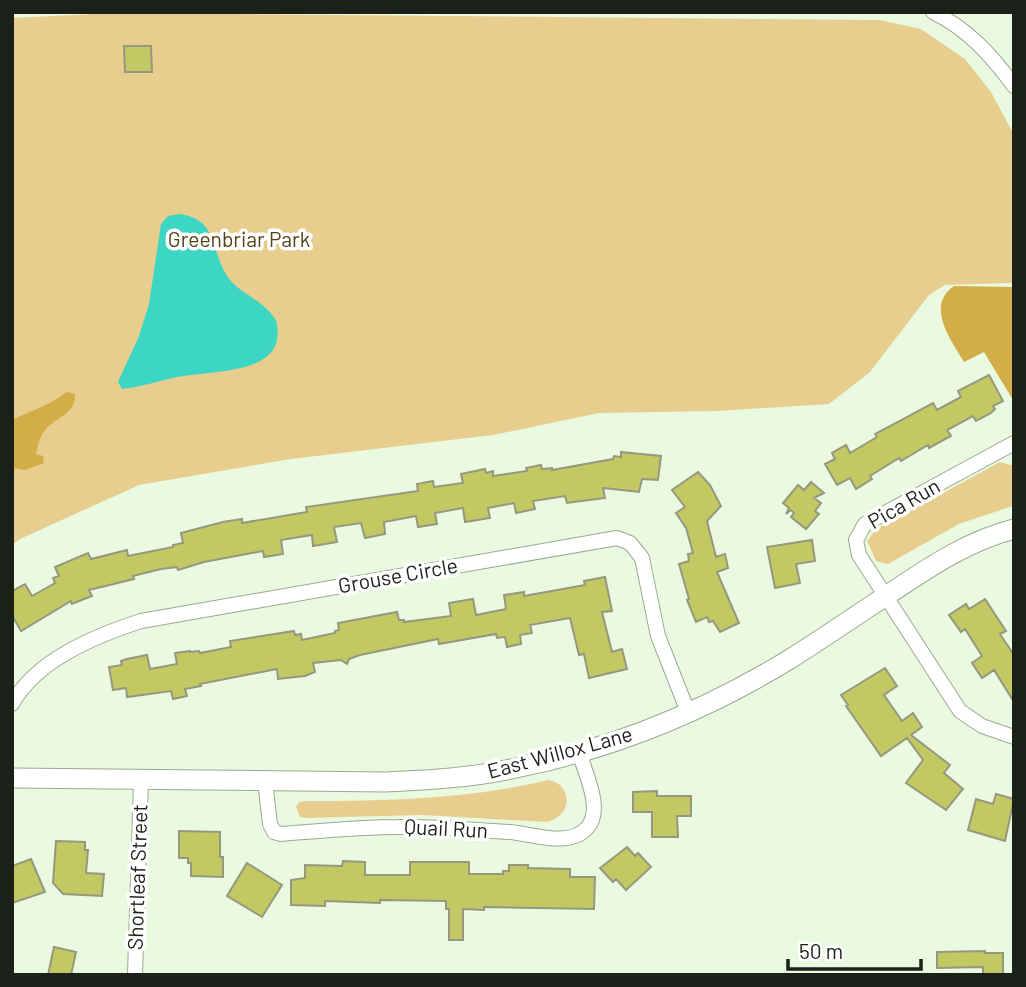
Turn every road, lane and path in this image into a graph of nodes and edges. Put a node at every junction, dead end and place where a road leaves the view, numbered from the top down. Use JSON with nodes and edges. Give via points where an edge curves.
{"nodes":[{"id":1,"x":933,"y":12,"type":"edge"},
{"id":2,"x":1014,"y":86,"type":"edge"},
{"id":3,"x":1014,"y":443,"type":"edge"},
{"id":4,"x":1014,"y":529,"type":"edge"},
{"id":5,"x":885,"y":596,"type":"junction"},
{"id":6,"x":12,"y":704,"type":"edge"},
{"id":7,"x":688,"y":712,"type":"junction"},
{"id":8,"x":1014,"y":737,"type":"edge"},
{"id":9,"x":579,"y":752,"type":"junction"},
{"id":10,"x":12,"y":778,"type":"edge"},
{"id":11,"x":141,"y":780,"type":"junction"},
{"id":12,"x":265,"y":781,"type":"junction"},
{"id":13,"x":135,"y":975,"type":"edge"}],
"edges":[{"from":1,"to":2,"type":"street","via":[[988,52]]},
{"from":3,"to":5,"type":"street","name":"Pica Run","via":[[860,529],[856,540],[859,555]]},
{"from":4,"to":5,"type":"main road","name":"East Willox Lane","via":[[957,550]]},
{"from":5,"to":7,"type":"main road","name":"East Willox Lane","via":[[779,665]]},
{"from":5,"to":8,"type":"street","via":[[960,711],[982,726]]},
{"from":6,"to":7,"type":"street","name":"Grouse Circle","via":[[27,681],[46,665],[141,621],[617,538],[630,542],[642,558],[657,636]]},
{"from":7,"to":9,"type":"main road","name":"East Willox Lane"},
{"from":9,"to":12,"type":"main road","name":"East Willox Lane","via":[[511,769],[439,779]]},
{"from":9,"to":12,"type":"street","name":"Quail Run","via":[[594,811],[586,830],[562,839],[439,827],[281,834],[270,824]]},
{"from":10,"to":11,"type":"main road","name":"East Willox Lane"},
{"from":11,"to":12,"type":"main road","name":"East Willox Lane"},
{"from":11,"to":13,"type":"street","name":"Shortleaf Street"}]}
